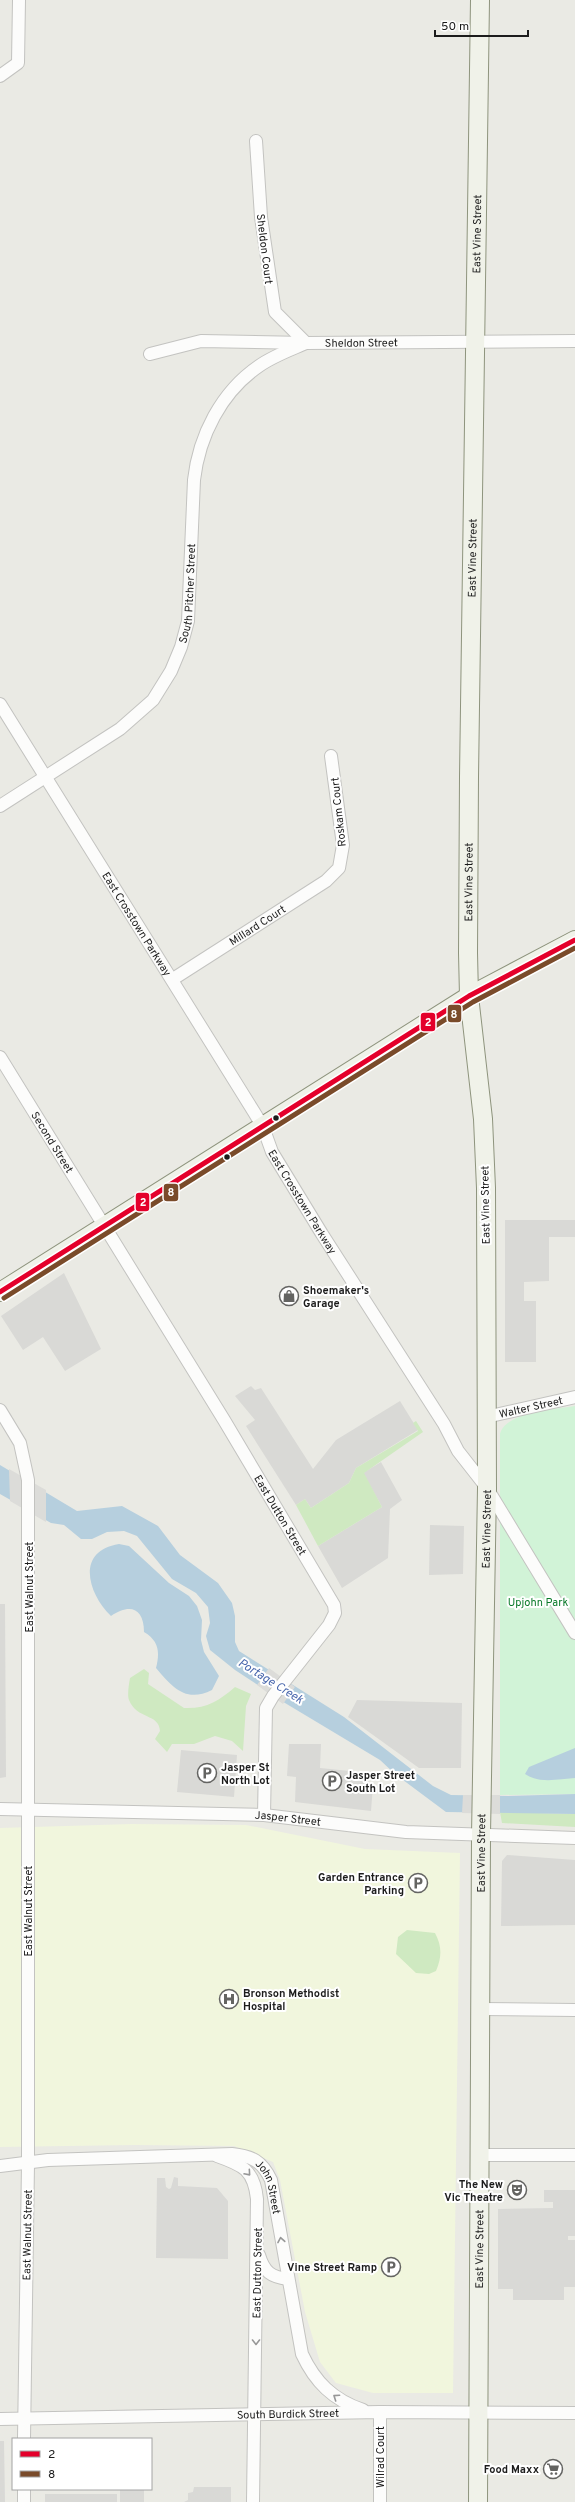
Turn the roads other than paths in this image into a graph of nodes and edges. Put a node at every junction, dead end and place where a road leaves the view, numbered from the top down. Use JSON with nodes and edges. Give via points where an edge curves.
{"nodes":[{"id":1,"x":19,"y":0,"type":"edge"},
{"id":2,"x":480,"y":0,"type":"edge"},
{"id":3,"x":0,"y":76,"type":"edge"},
{"id":4,"x":256,"y":141,"type":"dead end"},
{"id":5,"x":575,"y":341,"type":"edge"},
{"id":6,"x":475,"y":342,"type":"junction"},
{"id":7,"x":306,"y":343,"type":"junction"},
{"id":8,"x":150,"y":354,"type":"dead end"},
{"id":9,"x":0,"y":704,"type":"edge"},
{"id":10,"x":331,"y":756,"type":"dead end"},
{"id":11,"x":45,"y":778,"type":"junction"},
{"id":12,"x":0,"y":806,"type":"edge"},
{"id":13,"x":339,"y":868,"type":"joint"},
{"id":14,"x":575,"y":940,"type":"edge"},
{"id":15,"x":173,"y":979,"type":"junction"},
{"id":16,"x":469,"y":996,"type":"junction"},
{"id":17,"x":0,"y":1057,"type":"edge"},
{"id":18,"x":263,"y":1127,"type":"junction"},
{"id":19,"x":105,"y":1227,"type":"junction"},
{"id":20,"x":0,"y":1292,"type":"edge"},
{"id":21,"x":575,"y":1397,"type":"edge"},
{"id":22,"x":0,"y":1410,"type":"edge"},
{"id":23,"x":486,"y":1416,"type":"junction"},
{"id":24,"x":487,"y":1488,"type":"junction"},
{"id":25,"x":575,"y":1633,"type":"edge"},
{"id":26,"x":28,"y":1808,"type":"junction"},
{"id":27,"x":0,"y":1809,"type":"edge"},
{"id":28,"x":264,"y":1815,"type":"junction"},
{"id":29,"x":481,"y":1835,"type":"junction"},
{"id":30,"x":575,"y":1838,"type":"edge"},
{"id":31,"x":480,"y":2009,"type":"junction"},
{"id":32,"x":575,"y":2010,"type":"edge"},
{"id":33,"x":214,"y":2155,"type":"junction"},
{"id":34,"x":479,"y":2155,"type":"junction"},
{"id":35,"x":575,"y":2155,"type":"edge"},
{"id":36,"x":28,"y":2164,"type":"junction"},
{"id":37,"x":0,"y":2166,"type":"edge"},
{"id":38,"x":256,"y":2248,"type":"junction"},
{"id":39,"x":288,"y":2279,"type":"junction"},
{"id":40,"x":478,"y":2411,"type":"junction"},
{"id":41,"x":376,"y":2412,"type":"junction"},
{"id":42,"x":575,"y":2413,"type":"edge"},
{"id":43,"x":255,"y":2414,"type":"junction"},
{"id":44,"x":0,"y":2419,"type":"edge"},
{"id":45,"x":24,"y":2419,"type":"junction"},
{"id":46,"x":24,"y":2438,"type":"edge"},
{"id":47,"x":24,"y":2490,"type":"edge"},
{"id":48,"x":24,"y":2502,"type":"edge"},
{"id":49,"x":253,"y":2502,"type":"edge"},
{"id":50,"x":380,"y":2502,"type":"edge"},
{"id":51,"x":478,"y":2502,"type":"edge"}],
"edges":[{"from":1,"to":3,"type":"street","via":[[18,63]]},
{"from":2,"to":6,"type":"street","name":"East Vine Street"},
{"from":4,"to":7,"type":"street","name":"Sheldon Court","via":[[261,217],[275,312]]},
{"from":5,"to":6,"type":"street","name":"Sheldon Street"},
{"from":6,"to":7,"type":"street","name":"Sheldon Street"},
{"from":6,"to":16,"type":"street","name":"East Vine Street","via":[[469,777]]},
{"from":7,"to":8,"type":"street","name":"Sheldon Street","via":[[201,342]]},
{"from":7,"to":11,"type":"street","name":"South Pitcher Street","via":[[259,366],[245,378],[219,409],[204,437],[197,457],[194,480],[188,621],[171,671],[153,700],[120,729]]},
{"from":9,"to":11,"type":"street","name":"East Crosstown Parkway"},
{"from":10,"to":13,"type":"street","name":"Roskam Court","via":[[343,845]]},
{"from":11,"to":12,"type":"street","name":"South Pitcher Street"},
{"from":11,"to":15,"type":"street","name":"East Crosstown Parkway"},
{"from":13,"to":15,"type":"street","name":"Millard Court","via":[[326,881]]},
{"from":14,"to":16,"type":"street"},
{"from":15,"to":18,"type":"street","name":"East Crosstown Parkway"},
{"from":16,"to":18,"type":"street"},
{"from":16,"to":23,"type":"street","name":"East Vine Street","via":[[483,1120]]},
{"from":17,"to":19,"type":"street","name":"Second Street"},
{"from":18,"to":19,"type":"street"},
{"from":18,"to":24,"type":"street","name":"East Crosstown Parkway","via":[[272,1152],[322,1234],[444,1424],[458,1451]]},
{"from":19,"to":20,"type":"street"},
{"from":19,"to":28,"type":"street","name":"East Dutton Street","via":[[334,1605],[335,1613],[329,1625],[266,1708]]},
{"from":21,"to":23,"type":"street","name":"Walter Street"},
{"from":22,"to":26,"type":"street","name":"East Walnut Street","via":[[20,1443],[28,1480]]},
{"from":23,"to":24,"type":"street","name":"East Vine Street"},
{"from":24,"to":25,"type":"street","name":"East Crosstown Parkway"},
{"from":24,"to":29,"type":"street","name":"East Vine Street"},
{"from":26,"to":27,"type":"street","name":"Jasper Street"},
{"from":26,"to":28,"type":"street","name":"Jasper Street"},
{"from":26,"to":36,"type":"street","name":"East Walnut Street"},
{"from":28,"to":29,"type":"street","name":"Jasper Street","via":[[406,1832]]},
{"from":29,"to":30,"type":"street","name":"Jasper Street"},
{"from":29,"to":31,"type":"street","name":"East Vine Street"},
{"from":31,"to":32,"type":"street"},
{"from":31,"to":34,"type":"street","name":"East Vine Street"},
{"from":33,"to":36,"type":"street","name":"John Street","via":[[48,2160]]},
{"from":33,"to":38,"type":"street","name":"East Dutton Street","one_way":true,"via":[[242,2166],[253,2179],[257,2198]]},
{"from":39,"to":33,"type":"street","name":"John Street","one_way":true,"via":[[271,2180],[265,2168],[256,2159],[246,2155]]},
{"from":34,"to":35,"type":"street"},
{"from":34,"to":40,"type":"street","name":"East Vine Street"},
{"from":36,"to":37,"type":"street","name":"John Street"},
{"from":36,"to":45,"type":"street","name":"East Walnut Street"},
{"from":38,"to":39,"type":"street","via":[[265,2270],[276,2278]]},
{"from":38,"to":43,"type":"street","name":"East Dutton Street","one_way":true},
{"from":41,"to":39,"type":"street","name":"John Street","one_way":true,"via":[[339,2400],[329,2393],[308,2368],[302,2354]]},
{"from":40,"to":41,"type":"street","name":"South Burdick Street"},
{"from":40,"to":42,"type":"street","name":"South Burdick Street"},
{"from":40,"to":51,"type":"street","name":"East Vine Street"},
{"from":41,"to":43,"type":"street","name":"South Burdick Street"},
{"from":41,"to":50,"type":"street","name":"Wilrad Court"},
{"from":43,"to":45,"type":"street","name":"South Burdick Street"},
{"from":43,"to":49,"type":"street","name":"East Dutton Street"},
{"from":44,"to":45,"type":"street","name":"South Burdick Street"},
{"from":45,"to":46,"type":"street","name":"East Walnut Street"},
{"from":47,"to":48,"type":"street"}]}
